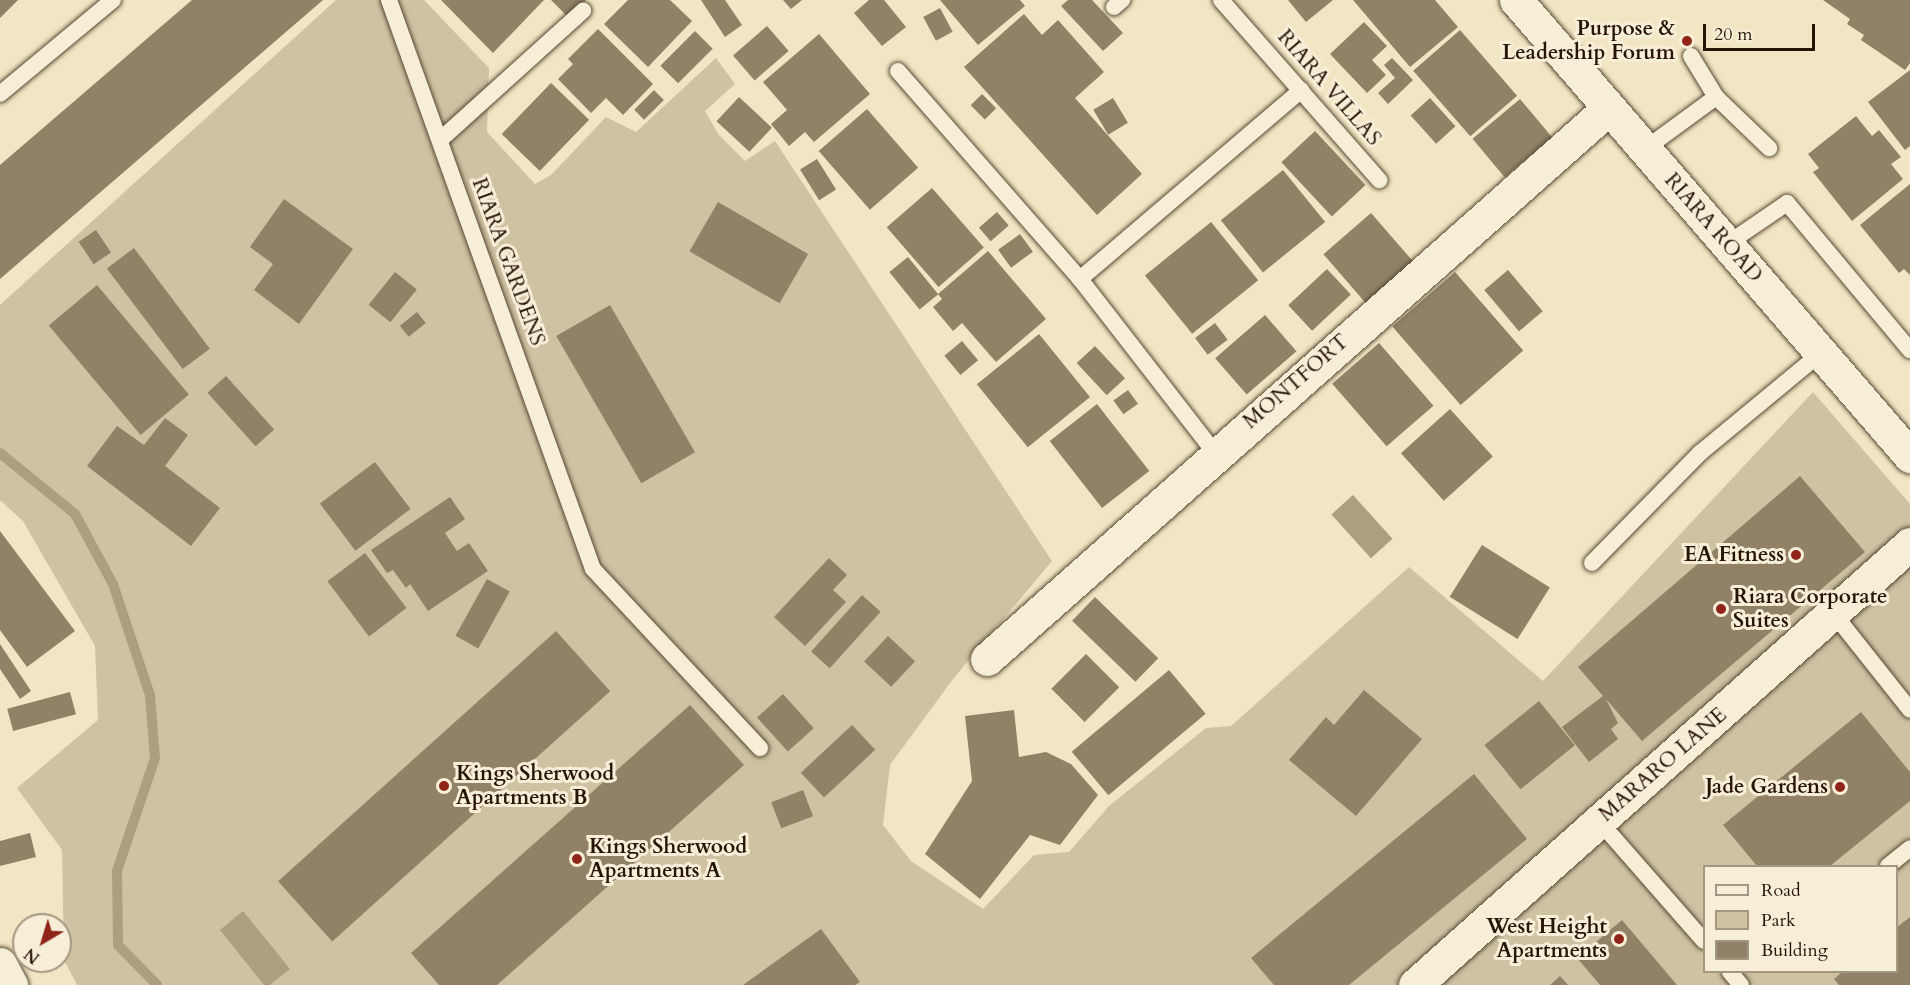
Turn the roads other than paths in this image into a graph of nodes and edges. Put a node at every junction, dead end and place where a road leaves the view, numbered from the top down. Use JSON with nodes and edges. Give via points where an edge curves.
{"nodes":[{"id":1,"x":112,"y":0,"type":"edge"},
{"id":2,"x":389,"y":0,"type":"edge"},
{"id":3,"x":1221,"y":0,"type":"edge"},
{"id":4,"x":1516,"y":0,"type":"edge"},
{"id":5,"x":583,"y":11,"type":"dead end"},
{"id":6,"x":1691,"y":56,"type":"dead end"},
{"id":7,"x":898,"y":71,"type":"dead end"},
{"id":8,"x":1301,"y":90,"type":"junction"},
{"id":9,"x":0,"y":93,"type":"edge"},
{"id":10,"x":1716,"y":97,"type":"junction"},
{"id":11,"x":1610,"y":108,"type":"junction"},
{"id":12,"x":440,"y":140,"type":"junction"},
{"id":13,"x":1769,"y":148,"type":"dead end"},
{"id":14,"x":1645,"y":149,"type":"junction"},
{"id":15,"x":1379,"y":180,"type":"dead end"},
{"id":16,"x":1727,"y":244,"type":"junction"},
{"id":17,"x":1080,"y":279,"type":"junction"},
{"id":18,"x":1910,"y":350,"type":"edge"},
{"id":19,"x":1821,"y":353,"type":"junction"},
{"id":20,"x":1215,"y":453,"type":"junction"},
{"id":21,"x":1910,"y":456,"type":"edge"},
{"id":22,"x":1910,"y":544,"type":"edge"},
{"id":23,"x":1592,"y":562,"type":"dead end"},
{"id":24,"x":1834,"y":614,"type":"junction"},
{"id":25,"x":987,"y":659,"type":"dead end"},
{"id":26,"x":1908,"y":702,"type":"edge"},
{"id":27,"x":760,"y":748,"type":"dead end"},
{"id":28,"x":1599,"y":821,"type":"junction"},
{"id":29,"x":1910,"y":848,"type":"edge"},
{"id":30,"x":1890,"y":865,"type":"edge"},
{"id":31,"x":1703,"y":940,"type":"edge"},
{"id":32,"x":0,"y":964,"type":"edge"},
{"id":33,"x":1731,"y":973,"type":"edge"},
{"id":34,"x":11,"y":985,"type":"edge"},
{"id":35,"x":1415,"y":985,"type":"edge"},
{"id":36,"x":1741,"y":985,"type":"edge"}],
"edges":[{"from":1,"to":9,"type":"lane"},
{"from":2,"to":12,"type":"lane","name":"RIARA GARDENS"},
{"from":3,"to":8,"type":"lane","name":"RIARA VILLAS"},
{"from":4,"to":11,"type":"street","name":"RIARA ROAD"},
{"from":5,"to":12,"type":"lane"},
{"from":6,"to":10,"type":"lane"},
{"from":7,"to":17,"type":"lane"},
{"from":8,"to":15,"type":"lane","name":"RIARA VILLAS"},
{"from":8,"to":17,"type":"lane"},
{"from":10,"to":13,"type":"lane"},
{"from":10,"to":14,"type":"lane"},
{"from":11,"to":14,"type":"street","name":"RIARA ROAD"},
{"from":11,"to":20,"type":"street","name":"MONTFORT"},
{"from":12,"to":27,"type":"lane","name":"RIARA GARDENS","via":[[593,569]]},
{"from":14,"to":16,"type":"street","name":"RIARA ROAD"},
{"from":16,"to":18,"type":"lane","via":[[1787,203]]},
{"from":16,"to":19,"type":"street","name":"RIARA ROAD"},
{"from":17,"to":20,"type":"lane"},
{"from":19,"to":21,"type":"street","name":"RIARA ROAD"},
{"from":19,"to":23,"type":"lane","via":[[1700,453]]},
{"from":20,"to":25,"type":"street","name":"MONTFORT"},
{"from":22,"to":24,"type":"street","name":"MARARO LANE"},
{"from":24,"to":26,"type":"lane"},
{"from":24,"to":28,"type":"street","name":"MARARO LANE"},
{"from":28,"to":31,"type":"lane"},
{"from":28,"to":35,"type":"street","name":"MARARO LANE"},
{"from":29,"to":30,"type":"lane"},
{"from":32,"to":34,"type":"street"},
{"from":33,"to":36,"type":"lane"}]}
